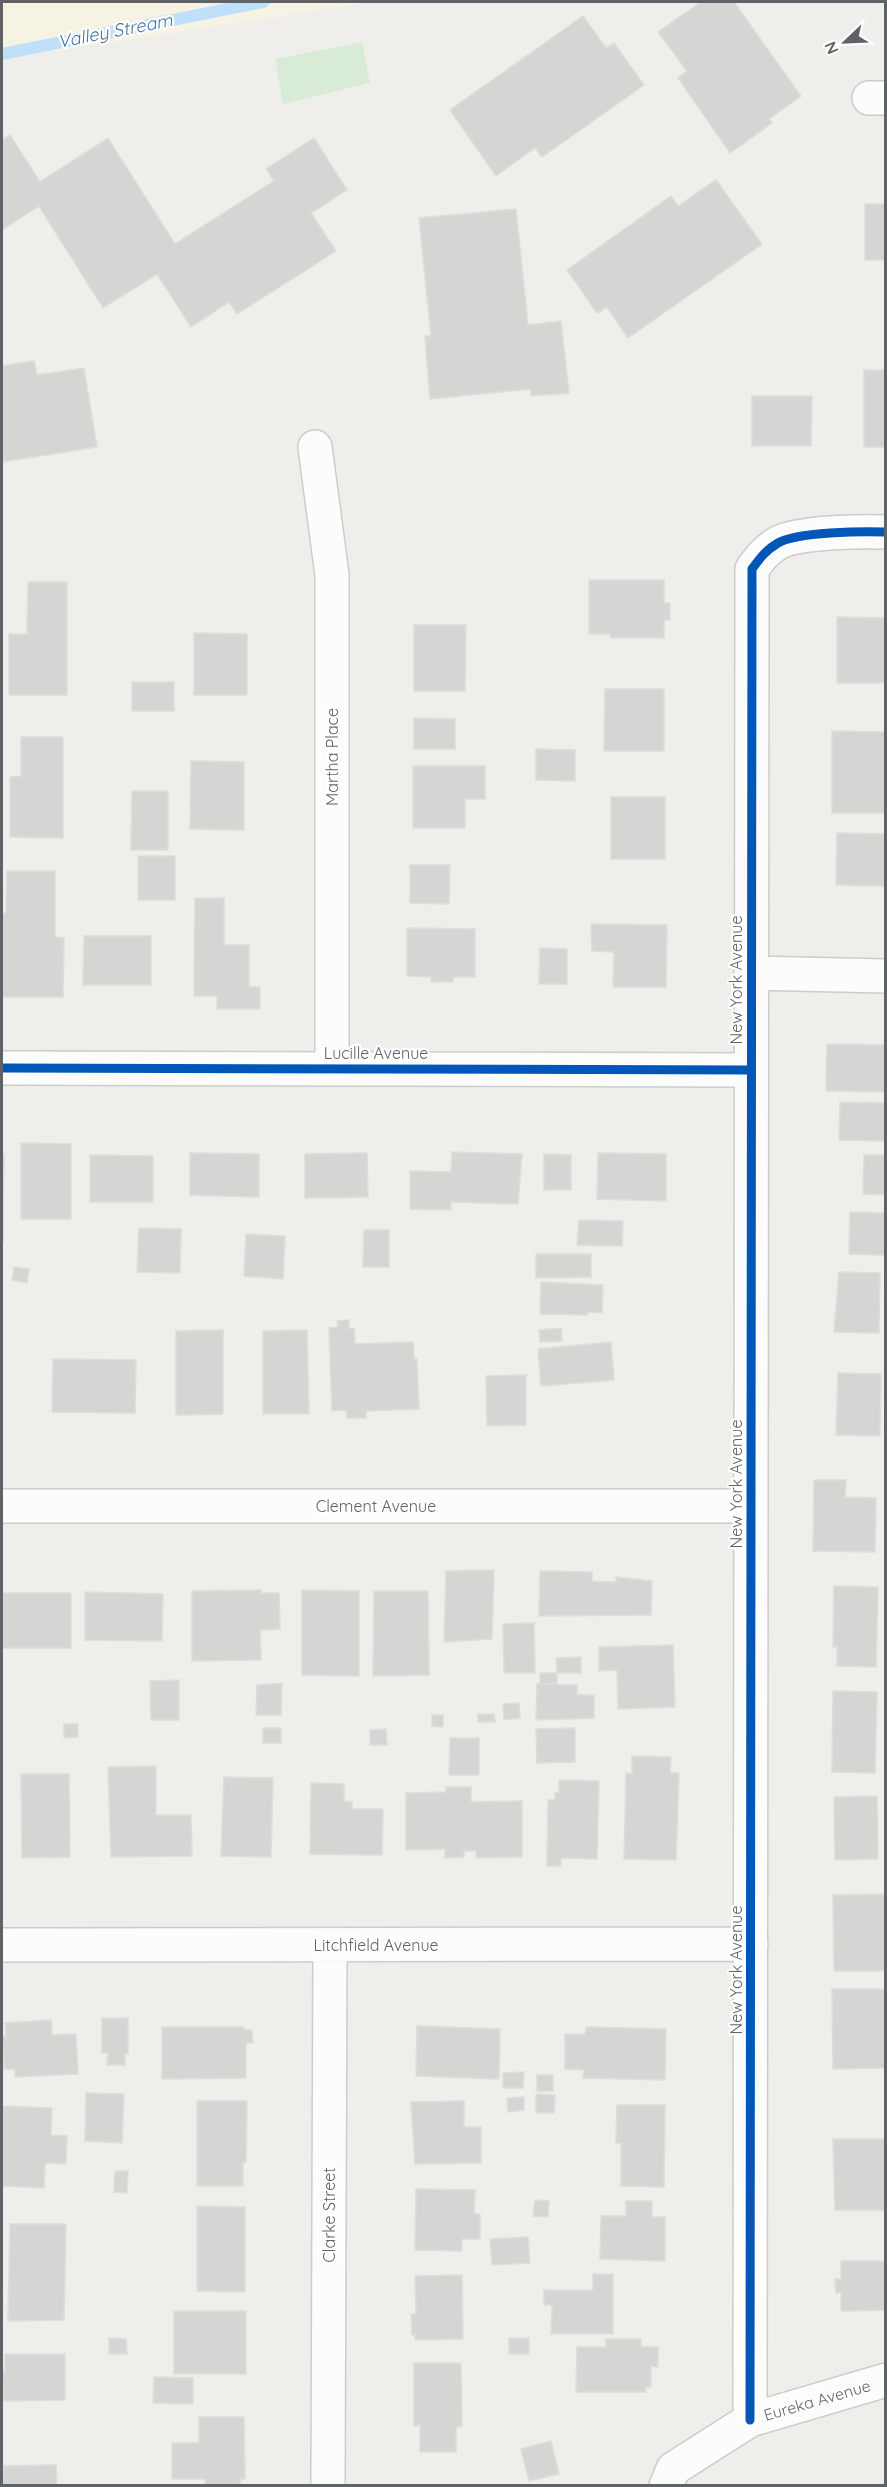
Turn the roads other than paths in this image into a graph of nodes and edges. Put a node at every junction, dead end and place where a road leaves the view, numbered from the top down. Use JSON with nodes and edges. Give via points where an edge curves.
{"nodes":[{"id":1,"x":315,"y":447,"type":"dead end"},
{"id":2,"x":885,"y":532,"type":"edge"},
{"id":3,"x":751,"y":973,"type":"junction"},
{"id":4,"x":885,"y":976,"type":"edge"},
{"id":5,"x":2,"y":1068,"type":"edge"},
{"id":6,"x":332,"y":1068,"type":"junction"},
{"id":7,"x":751,"y":1070,"type":"junction"},
{"id":8,"x":2,"y":1506,"type":"edge"},
{"id":9,"x":751,"y":1506,"type":"junction"},
{"id":10,"x":751,"y":1944,"type":"junction"},
{"id":11,"x":2,"y":1945,"type":"edge"},
{"id":12,"x":330,"y":1945,"type":"junction"},
{"id":13,"x":885,"y":2380,"type":"edge"},
{"id":14,"x":750,"y":2420,"type":"junction"},
{"id":15,"x":328,"y":2486,"type":"edge"},
{"id":16,"x":666,"y":2486,"type":"edge"}],
"edges":[{"from":1,"to":6,"type":"street","name":"Martha Place","via":[[332,575]]},
{"from":2,"to":3,"type":"street","name":"New York Avenue","via":[[847,531],[781,541],[765,552],[752,569]]},
{"from":3,"to":4,"type":"street"},
{"from":3,"to":7,"type":"street","name":"New York Avenue"},
{"from":5,"to":6,"type":"street","name":"Lucille Avenue"},
{"from":6,"to":7,"type":"street","name":"Lucille Avenue"},
{"from":7,"to":9,"type":"street","name":"New York Avenue"},
{"from":8,"to":9,"type":"street","name":"Clement Avenue"},
{"from":9,"to":10,"type":"street","name":"New York Avenue"},
{"from":10,"to":12,"type":"street","name":"Litchfield Avenue"},
{"from":10,"to":14,"type":"street","name":"New York Avenue"},
{"from":11,"to":12,"type":"street","name":"Litchfield Avenue"},
{"from":12,"to":15,"type":"street","name":"Clarke Street"},
{"from":13,"to":14,"type":"street","name":"Eureka Avenue"},
{"from":14,"to":16,"type":"street","name":"Eureka Avenue","via":[[673,2469]]}]}
